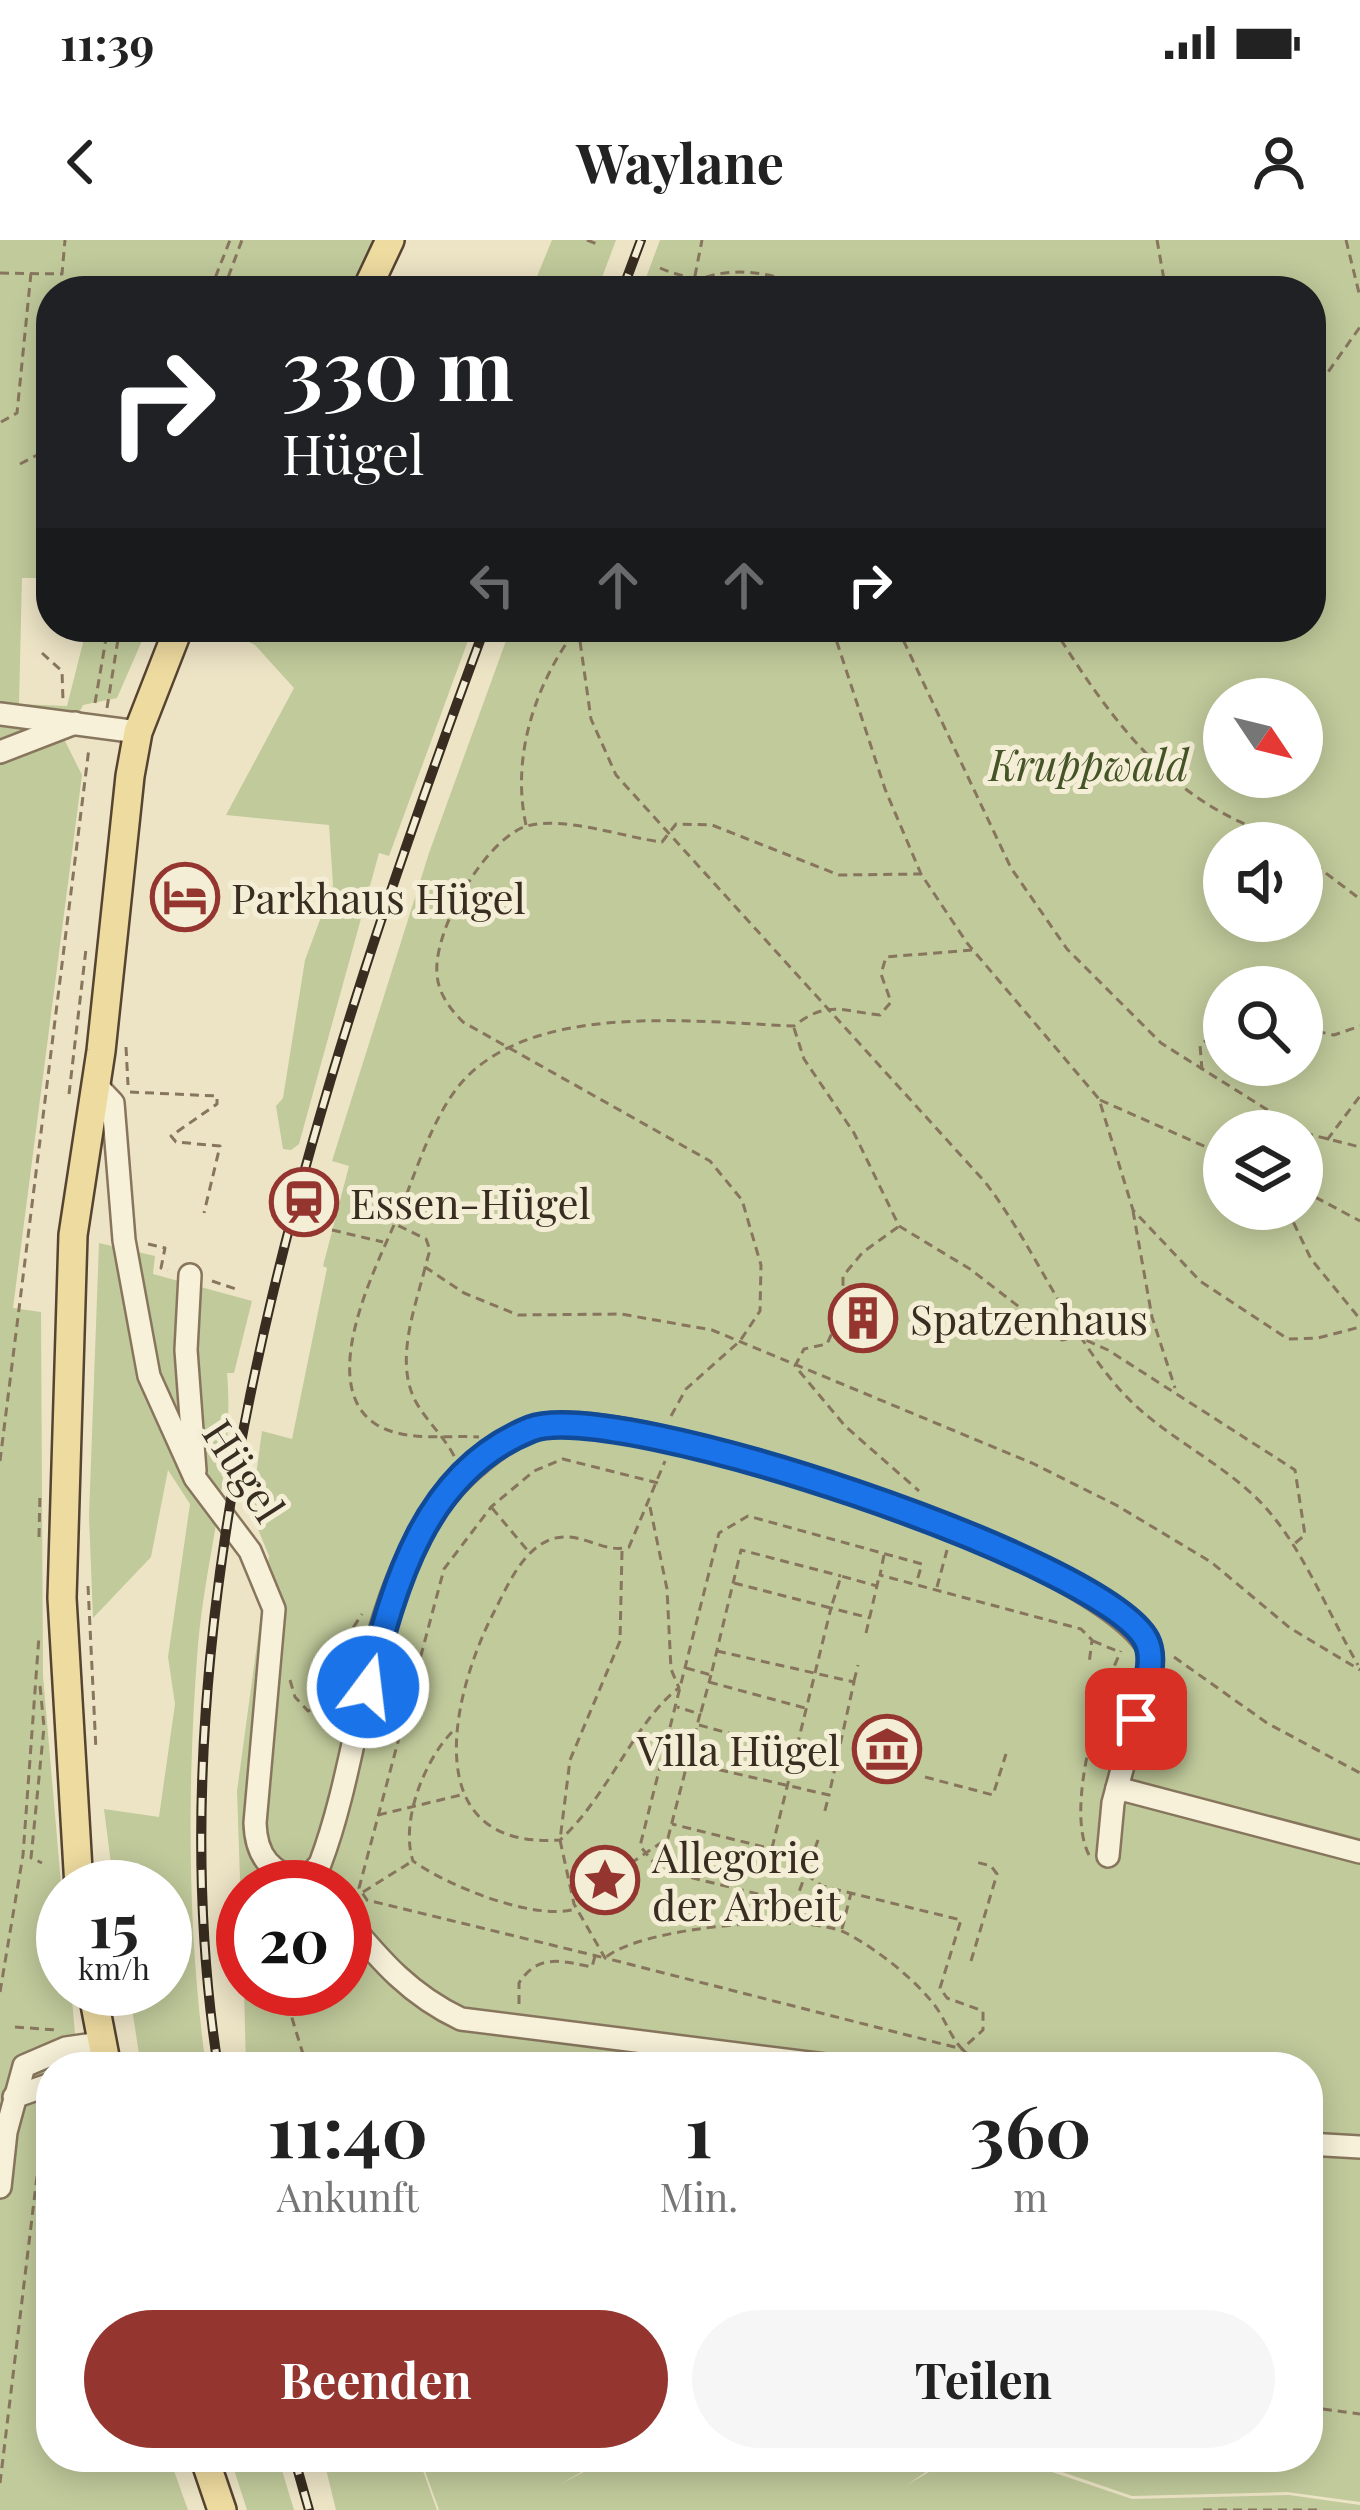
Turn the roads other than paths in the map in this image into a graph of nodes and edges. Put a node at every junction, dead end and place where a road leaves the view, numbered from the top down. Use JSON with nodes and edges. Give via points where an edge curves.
{"nodes":[{"id":1,"x":390,"y":240,"type":"edge"},
{"id":2,"x":373,"y":276,"type":"edge"},
{"id":3,"x":173,"y":642,"type":"edge"},
{"id":4,"x":0,"y":715,"type":"edge"},
{"id":5,"x":42,"y":728,"type":"junction"},
{"id":6,"x":138,"y":732,"type":"junction"},
{"id":7,"x":0,"y":752,"type":"edge"},
{"id":8,"x":31,"y":767,"type":"dead end"},
{"id":9,"x":95,"y":1084,"type":"junction"},
{"id":10,"x":190,"y":1275,"type":"road end"},
{"id":11,"x":195,"y":1478,"type":"junction"},
{"id":12,"x":1117,"y":1788,"type":"junction"},
{"id":13,"x":1360,"y":1852,"type":"edge"},
{"id":14,"x":1102,"y":1859,"type":"road end"},
{"id":15,"x":77,"y":1860,"type":"edge"},
{"id":16,"x":265,"y":1860,"type":"edge"},
{"id":17,"x":321,"y":1860,"type":"edge"},
{"id":18,"x":372,"y":1951,"type":"edge"},
{"id":19,"x":97,"y":2016,"type":"edge"},
{"id":20,"x":57,"y":2052,"type":"edge"},
{"id":21,"x":88,"y":2052,"type":"edge"},
{"id":22,"x":103,"y":2052,"type":"edge"},
{"id":23,"x":722,"y":2052,"type":"edge"},
{"id":24,"x":36,"y":2061,"type":"edge"},
{"id":25,"x":36,"y":2089,"type":"edge"},
{"id":26,"x":14,"y":2097,"type":"junction"},
{"id":27,"x":1323,"y":2145,"type":"edge"},
{"id":28,"x":1360,"y":2147,"type":"edge"},
{"id":29,"x":0,"y":2187,"type":"edge"},
{"id":30,"x":209,"y":2472,"type":"edge"},
{"id":31,"x":222,"y":2510,"type":"edge"}],
"edges":[{"from":1,"to":2,"type":"main road"},
{"from":3,"to":6,"type":"main road"},
{"from":4,"to":5,"type":"street"},
{"from":5,"to":6,"type":"street"},
{"from":5,"to":7,"type":"street"},
{"from":5,"to":8,"type":"street"},
{"from":6,"to":9,"type":"main road"},
{"from":9,"to":11,"type":"street","name":"Hügel","via":[[113,1103],[124,1240],[145,1358]]},
{"from":9,"to":15,"type":"main road","via":[[74,1211],[62,1598]]},
{"from":10,"to":11,"type":"street"},
{"from":11,"to":16,"type":"street","name":"Hügel","via":[[259,1565],[274,1609],[255,1839]]},
{"from":12,"to":13,"type":"street"},
{"from":12,"to":14,"type":"street"},
{"from":12,"to":17,"type":"street","name":"Hügel","via":[[1152,1657],[1145,1636],[1047,1570],[919,1517],[667,1439],[560,1423],[511,1439],[464,1476],[412,1544]]},
{"from":18,"to":23,"type":"street","via":[[394,1978],[461,2019]]},
{"from":19,"to":22,"type":"main road"},
{"from":20,"to":21,"type":"street"},
{"from":24,"to":26,"type":"street","via":[[24,2066]]},
{"from":25,"to":26,"type":"street"},
{"from":26,"to":29,"type":"street"},
{"from":27,"to":28,"type":"street"},
{"from":30,"to":31,"type":"main road"}]}
